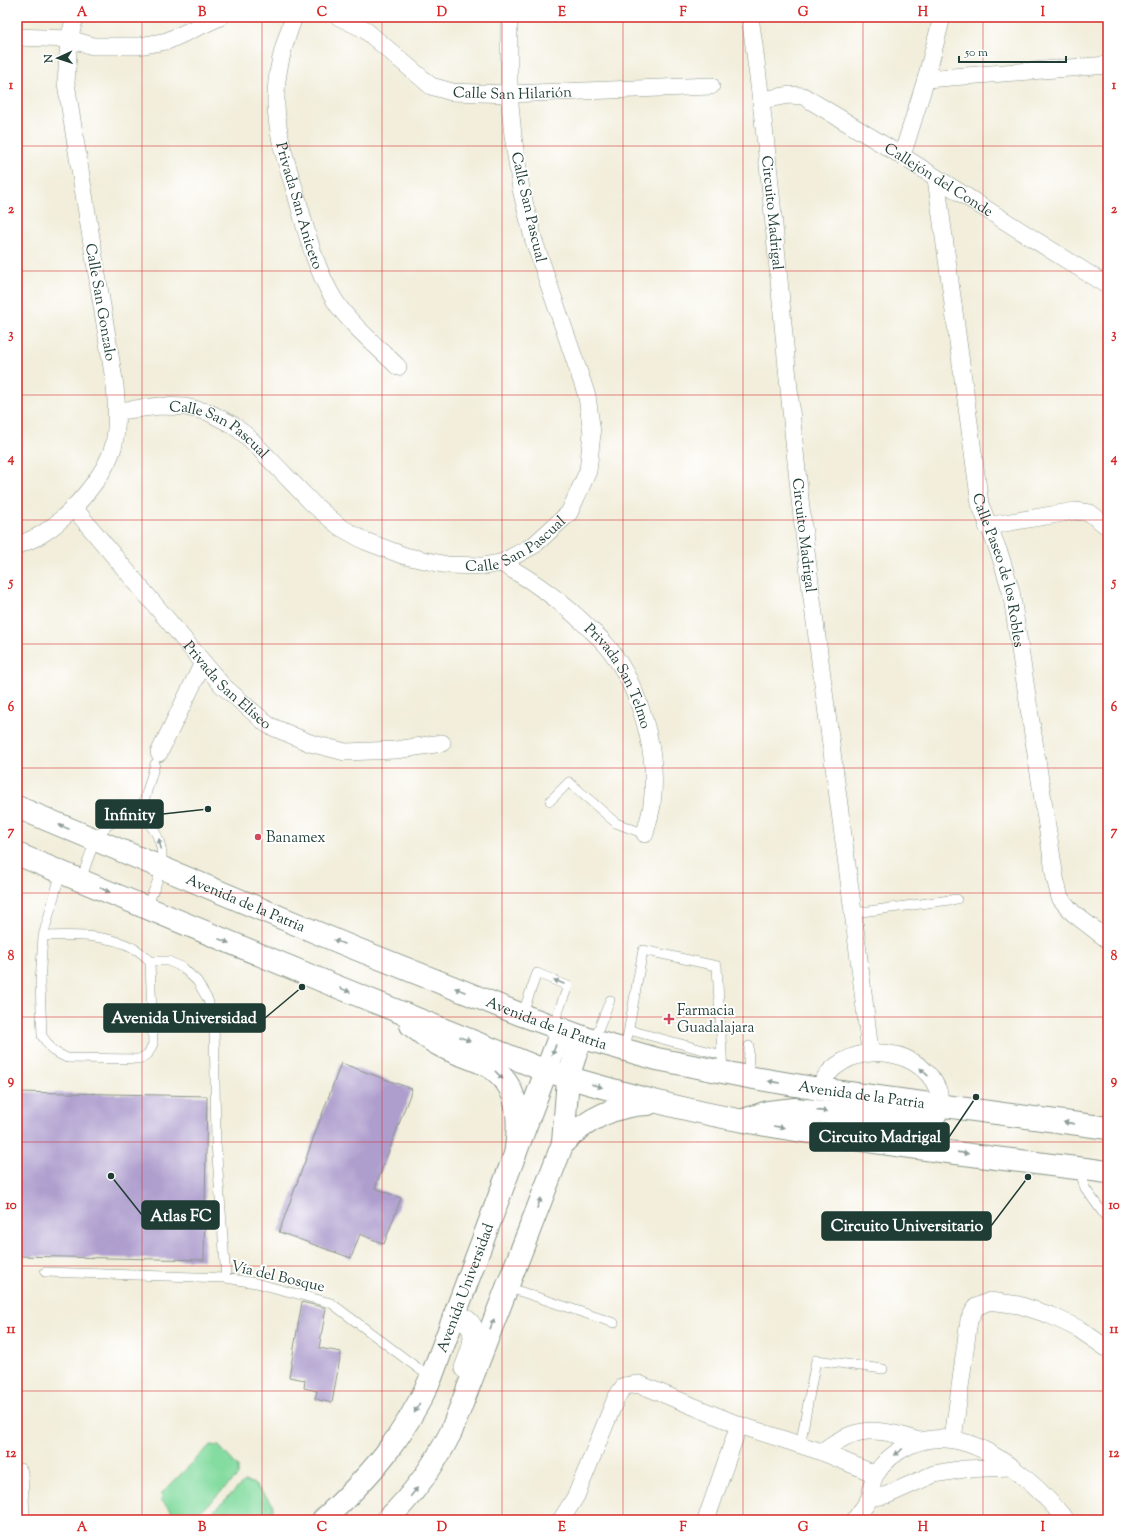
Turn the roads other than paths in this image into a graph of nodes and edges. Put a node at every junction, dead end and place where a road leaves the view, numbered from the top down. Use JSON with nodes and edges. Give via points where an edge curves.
{"nodes":[{"id":1,"x":76,"y":17,"type":"edge"},
{"id":2,"x":220,"y":17,"type":"edge"},
{"id":3,"x":294,"y":17,"type":"edge"},
{"id":4,"x":339,"y":17,"type":"edge"},
{"id":5,"x":509,"y":17,"type":"edge"},
{"id":6,"x":750,"y":17,"type":"edge"},
{"id":7,"x":942,"y":17,"type":"edge"},
{"id":8,"x":17,"y":37,"type":"edge"},
{"id":9,"x":69,"y":39,"type":"junction"},
{"id":10,"x":1108,"y":64,"type":"edge"},
{"id":11,"x":926,"y":79,"type":"junction"},
{"id":12,"x":712,"y":86,"type":"dead end"},
{"id":13,"x":509,"y":94,"type":"junction"},
{"id":14,"x":762,"y":100,"type":"junction"},
{"id":15,"x":902,"y":156,"type":"junction"},
{"id":16,"x":936,"y":178,"type":"junction"},
{"id":17,"x":1108,"y":286,"type":"edge"},
{"id":18,"x":398,"y":367,"type":"dead end"},
{"id":19,"x":118,"y":411,"type":"junction"},
{"id":20,"x":73,"y":507,"type":"junction"},
{"id":21,"x":987,"y":526,"type":"junction"},
{"id":22,"x":1108,"y":527,"type":"edge"},
{"id":23,"x":17,"y":546,"type":"edge"},
{"id":24,"x":502,"y":563,"type":"junction"},
{"id":25,"x":203,"y":663,"type":"junction"},
{"id":26,"x":442,"y":743,"type":"dead end"},
{"id":27,"x":157,"y":759,"type":"joint"},
{"id":28,"x":550,"y":801,"type":"dead end"},
{"id":29,"x":17,"y":807,"type":"edge"},
{"id":30,"x":139,"y":818,"type":"junction"},
{"id":31,"x":645,"y":834,"type":"joint"},
{"id":32,"x":96,"y":840,"type":"junction"},
{"id":33,"x":17,"y":854,"type":"edge"},
{"id":34,"x":161,"y":868,"type":"junction"},
{"id":35,"x":61,"y":872,"type":"junction"},
{"id":36,"x":81,"y":880,"type":"junction"},
{"id":37,"x":957,"y":899,"type":"dead end"},
{"id":38,"x":146,"y":908,"type":"junction"},
{"id":39,"x":854,"y":913,"type":"junction"},
{"id":40,"x":43,"y":936,"type":"junction"},
{"id":41,"x":1108,"y":940,"type":"edge"},
{"id":42,"x":150,"y":961,"type":"junction"},
{"id":43,"x":610,"y":1000,"type":"dead end"},
{"id":44,"x":396,"y":1011,"type":"junction"},
{"id":45,"x":522,"y":1015,"type":"junction"},
{"id":46,"x":573,"y":1033,"type":"junction"},
{"id":47,"x":627,"y":1040,"type":"junction"},
{"id":48,"x":749,"y":1046,"type":"dead end"},
{"id":49,"x":870,"y":1052,"type":"junction"},
{"id":50,"x":722,"y":1064,"type":"junction"},
{"id":51,"x":546,"y":1071,"type":"junction"},
{"id":52,"x":568,"y":1078,"type":"junction"},
{"id":53,"x":748,"y":1078,"type":"junction"},
{"id":54,"x":818,"y":1089,"type":"junction"},
{"id":55,"x":940,"y":1106,"type":"junction"},
{"id":56,"x":685,"y":1108,"type":"junction"},
{"id":57,"x":743,"y":1121,"type":"junction"},
{"id":58,"x":1108,"y":1128,"type":"edge"},
{"id":59,"x":563,"y":1143,"type":"junction"},
{"id":60,"x":515,"y":1155,"type":"junction"},
{"id":61,"x":1079,"y":1169,"type":"junction"},
{"id":62,"x":1108,"y":1172,"type":"edge"},
{"id":63,"x":1108,"y":1216,"type":"edge"},
{"id":64,"x":45,"y":1272,"type":"dead end"},
{"id":65,"x":226,"y":1278,"type":"junction"},
{"id":66,"x":507,"y":1287,"type":"junction"},
{"id":67,"x":455,"y":1316,"type":"junction"},
{"id":68,"x":614,"y":1323,"type":"dead end"},
{"id":69,"x":1108,"y":1349,"type":"edge"},
{"id":70,"x":883,"y":1369,"type":"dead end"},
{"id":71,"x":431,"y":1378,"type":"junction"},
{"id":72,"x":739,"y":1425,"type":"junction"},
{"id":73,"x":451,"y":1432,"type":"junction"},
{"id":74,"x":919,"y":1441,"type":"junction"},
{"id":75,"x":960,"y":1442,"type":"junction"},
{"id":76,"x":800,"y":1446,"type":"junction"},
{"id":77,"x":822,"y":1452,"type":"junction"},
{"id":78,"x":1011,"y":1467,"type":"junction"},
{"id":79,"x":964,"y":1469,"type":"junction"},
{"id":80,"x":19,"y":1472,"type":"dead end"},
{"id":81,"x":875,"y":1474,"type":"junction"},
{"id":82,"x":870,"y":1498,"type":"junction"},
{"id":83,"x":393,"y":1516,"type":"edge"},
{"id":84,"x":21,"y":1520,"type":"edge"},
{"id":85,"x":323,"y":1520,"type":"edge"},
{"id":86,"x":561,"y":1520,"type":"edge"},
{"id":87,"x":706,"y":1520,"type":"edge"},
{"id":88,"x":855,"y":1520,"type":"edge"},
{"id":89,"x":1066,"y":1520,"type":"edge"}],
"edges":[{"from":1,"to":9,"type":"street","name":"Calle San Gonzalo"},
{"from":2,"to":9,"type":"street","via":[[167,41],[139,46],[93,46]]},
{"from":3,"to":18,"type":"street","name":"Privada San Aniceto","via":[[278,69],[276,106],[283,150],[301,213],[319,271],[336,302]]},
{"from":4,"to":13,"type":"street","name":"Calle San Hilarión","via":[[364,29],[431,86],[452,92]]},
{"from":5,"to":13,"type":"street","name":"Calle San Pascual"},
{"from":6,"to":14,"type":"street","name":"Circuito Madrigal"},
{"from":7,"to":11,"type":"street"},
{"from":8,"to":9,"type":"street"},
{"from":9,"to":19,"type":"street","name":"Calle San Gonzalo","via":[[66,83],[70,118]]},
{"from":10,"to":11,"type":"street"},
{"from":11,"to":15,"type":"street"},
{"from":12,"to":13,"type":"street","name":"Calle San Hilarión"},
{"from":13,"to":24,"type":"street","name":"Calle San Pascual","via":[[521,189],[531,231],[587,396],[592,433],[588,471],[569,512],[534,545]]},
{"from":14,"to":15,"type":"street","name":"Callejón del Conde","via":[[789,95],[803,96]]},
{"from":14,"to":39,"type":"street","name":"Circuito Madrigal","via":[[802,516]]},
{"from":15,"to":16,"type":"street","name":"Callejón del Conde"},
{"from":16,"to":17,"type":"street","name":"Callejón del Conde"},
{"from":16,"to":21,"type":"street","name":"Calle Paseo de los Robles","via":[[980,504]]},
{"from":19,"to":20,"type":"street","name":"Calle San Gonzalo","via":[[113,446],[106,462]]},
{"from":19,"to":24,"type":"street","name":"Calle San Pascual","via":[[160,406],[185,407],[208,412],[233,425],[248,437],[324,513],[340,527],[365,541],[405,556],[447,565],[483,566]]},
{"from":20,"to":23,"type":"street","name":"Calle San Gonzalo","via":[[42,534]]},
{"from":20,"to":25,"type":"street","name":"Privada San Elíseo"},
{"from":21,"to":22,"type":"street","via":[[1075,511],[1090,513]]},
{"from":21,"to":41,"type":"street","name":"Calle Paseo de los Robles","via":[[1000,555],[1011,591],[1060,898],[1073,913]]},
{"from":24,"to":31,"type":"street","name":"Privada San Telmo","via":[[529,578],[574,614],[608,647],[634,688],[647,729],[652,772],[652,804]]},
{"from":25,"to":26,"type":"street","name":"Privada San Elíseo","via":[[222,685],[268,724],[310,743],[346,752],[396,750]]},
{"from":25,"to":27,"type":"street"},
{"from":27,"to":30,"type":"lane"},
{"from":28,"to":31,"type":"lane","via":[[569,782],[616,823]]},
{"from":32,"to":29,"type":"main road","name":"Avenida de la Patria","one_way":true},
{"from":30,"to":32,"type":"lane","via":[[122,817],[102,830]]},
{"from":34,"to":30,"type":"lane","one_way":true,"via":[[161,845],[155,829]]},
{"from":32,"to":34,"type":"main road","name":"Avenida de la Patria"},
{"from":32,"to":36,"type":"lane"},
{"from":33,"to":35,"type":"main road"},
{"from":34,"to":38,"type":"lane"},
{"from":45,"to":34,"type":"main road","name":"Avenida de la Patria","one_way":true},
{"from":35,"to":36,"type":"main road"},
{"from":35,"to":40,"type":"lane"},
{"from":36,"to":38,"type":"main road","one_way":true},
{"from":37,"to":39,"type":"lane"},
{"from":38,"to":44,"type":"main road","one_way":true},
{"from":39,"to":49,"type":"street","name":"Circuito Madrigal"},
{"from":40,"to":42,"type":"lane","via":[[80,935],[108,940],[135,948]]},
{"from":40,"to":42,"type":"lane","via":[[40,983],[42,1036],[53,1051],[67,1058],[139,1059],[148,1054],[153,1044]]},
{"from":42,"to":65,"type":"lane","via":[[168,961],[182,967],[198,981],[208,1000],[214,1020],[216,1142]]},
{"from":43,"to":46,"type":"lane"},
{"from":44,"to":51,"type":"main road","one_way":true},
{"from":44,"to":60,"type":"main road","one_way":true,"via":[[419,1032],[439,1045],[490,1067],[503,1079],[513,1094],[519,1112]]},
{"from":45,"to":46,"type":"main road","name":"Avenida de la Patria"},
{"from":46,"to":45,"type":"lane","one_way":true,"via":[[568,986],[537,973]]},
{"from":46,"to":47,"type":"main road","name":"Avenida de la Patria"},
{"from":46,"to":51,"type":"main road","name":"Avenida Universidad","one_way":true},
{"from":46,"to":52,"type":"main road"},
{"from":47,"to":50,"type":"main road","name":"Avenida de la Patria"},
{"from":47,"to":50,"type":"lane","via":[[643,950],[717,966]]},
{"from":48,"to":53,"type":"lane"},
{"from":49,"to":54,"type":"street","via":[[851,1058],[836,1067]]},
{"from":55,"to":49,"type":"street","one_way":true,"via":[[938,1091],[928,1074],[913,1062],[892,1053]]},
{"from":50,"to":53,"type":"main road","name":"Avenida de la Patria"},
{"from":51,"to":52,"type":"main road"},
{"from":51,"to":60,"type":"main road","name":"Avenida Universidad"},
{"from":52,"to":56,"type":"main road","one_way":true},
{"from":52,"to":59,"type":"main road"},
{"from":54,"to":53,"type":"main road","name":"Avenida de la Patria","one_way":true},
{"from":54,"to":55,"type":"main road","name":"Avenida de la Patria"},
{"from":57,"to":55,"type":"main road","one_way":true,"via":[[768,1112],[795,1109],[922,1122],[935,1115]]},
{"from":58,"to":55,"type":"main road","name":"Avenida de la Patria","one_way":true},
{"from":56,"to":57,"type":"main road"},
{"from":56,"to":59,"type":"main road","via":[[646,1104],[620,1108],[595,1117]]},
{"from":57,"to":61,"type":"main road","one_way":true},
{"from":66,"to":59,"type":"main road","one_way":true},
{"from":60,"to":67,"type":"main road","name":"Avenida Universidad"},
{"from":61,"to":62,"type":"main road"},
{"from":61,"to":63,"type":"lane","via":[[1085,1188],[1105,1216]]},
{"from":64,"to":65,"type":"lane","name":"Vía del Bosque"},
{"from":65,"to":71,"type":"lane","name":"Vía del Bosque","via":[[256,1283],[331,1303]]},
{"from":66,"to":68,"type":"lane"},
{"from":73,"to":66,"type":"main road","one_way":true},
{"from":67,"to":71,"type":"main road","name":"Avenida Universidad"},
{"from":67,"to":73,"type":"street","via":[[466,1320],[470,1325],[474,1341],[454,1400]]},
{"from":69,"to":75,"type":"street","via":[[1079,1329],[1050,1315],[1019,1305],[990,1301],[976,1307],[970,1320]]},
{"from":70,"to":76,"type":"lane","via":[[816,1360]]},
{"from":71,"to":85,"type":"main road","name":"Avenida Universidad","one_way":true,"via":[[400,1437],[378,1466]]},
{"from":72,"to":76,"type":"street"},
{"from":72,"to":86,"type":"street","via":[[639,1384],[624,1386],[616,1398],[576,1496]]},
{"from":72,"to":87,"type":"street"},
{"from":83,"to":73,"type":"main road","one_way":true,"via":[[424,1480]]},
{"from":74,"to":75,"type":"street"},
{"from":74,"to":77,"type":"street","via":[[891,1432],[870,1431],[850,1435]]},
{"from":74,"to":81,"type":"street","one_way":true,"via":[[897,1451]]},
{"from":75,"to":78,"type":"street","via":[[990,1454]]},
{"from":75,"to":79,"type":"street"},
{"from":76,"to":77,"type":"street"},
{"from":77,"to":81,"type":"street"},
{"from":78,"to":79,"type":"street"},
{"from":78,"to":89,"type":"street","via":[[1048,1499]]},
{"from":79,"to":82,"type":"street","via":[[934,1474],[887,1495]]},
{"from":80,"to":84,"type":"street"},
{"from":81,"to":82,"type":"street"},
{"from":82,"to":88,"type":"street"}]}
